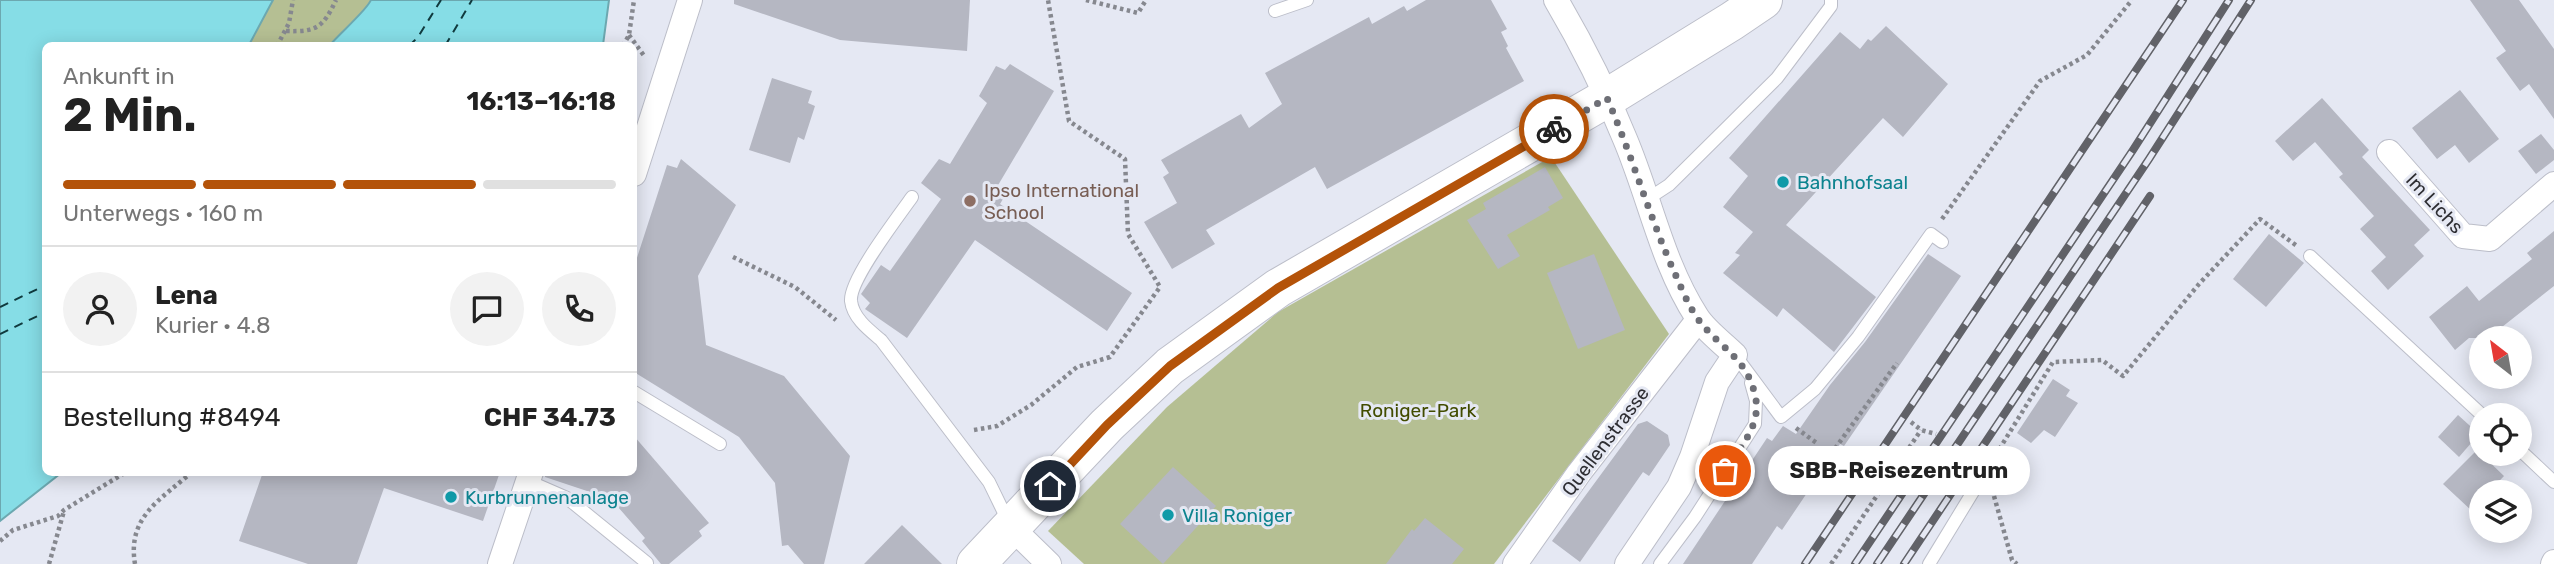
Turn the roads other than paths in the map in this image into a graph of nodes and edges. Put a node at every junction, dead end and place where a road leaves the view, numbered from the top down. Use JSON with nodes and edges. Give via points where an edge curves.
{"nodes":[{"id":1,"x":690,"y":0,"type":"edge"},
{"id":2,"x":1307,"y":0,"type":"edge"},
{"id":3,"x":1556,"y":0,"type":"edge"},
{"id":4,"x":1763,"y":0,"type":"edge"},
{"id":5,"x":1831,"y":0,"type":"edge"},
{"id":6,"x":1275,"y":11,"type":"dead end"},
{"id":7,"x":1607,"y":98,"type":"junction"},
{"id":8,"x":2389,"y":152,"type":"dead end"},
{"id":9,"x":637,"y":165,"type":"edge"},
{"id":10,"x":2554,"y":184,"type":"edge"},
{"id":11,"x":912,"y":197,"type":"dead end"},
{"id":12,"x":1646,"y":200,"type":"junction"},
{"id":13,"x":1936,"y":238,"type":"road end"},
{"id":14,"x":2310,"y":256,"type":"road end"},
{"id":15,"x":1698,"y":320,"type":"junction"},
{"id":16,"x":1735,"y":355,"type":"junction"},
{"id":17,"x":637,"y":394,"type":"edge"},
{"id":18,"x":2469,"y":403,"type":"edge"},
{"id":19,"x":720,"y":444,"type":"dead end"},
{"id":20,"x":2532,"y":461,"type":"edge"},
{"id":21,"x":530,"y":477,"type":"edge"},
{"id":22,"x":1982,"y":477,"type":"road end"},
{"id":23,"x":2554,"y":482,"type":"edge"},
{"id":24,"x":1012,"y":527,"type":"junction"},
{"id":25,"x":646,"y":563,"type":"edge"},
{"id":26,"x":500,"y":564,"type":"edge"},
{"id":27,"x":976,"y":564,"type":"edge"},
{"id":28,"x":1049,"y":564,"type":"edge"},
{"id":29,"x":1515,"y":564,"type":"edge"},
{"id":30,"x":1627,"y":564,"type":"edge"},
{"id":31,"x":1660,"y":564,"type":"edge"},
{"id":32,"x":1929,"y":564,"type":"edge"}],
"edges":[{"from":1,"to":9,"type":"street"},
{"from":2,"to":6,"type":"lane"},
{"from":3,"to":7,"type":"street"},
{"from":4,"to":7,"type":"main road"},
{"from":5,"to":12,"type":"lane","via":[[1777,78],[1668,185]]},
{"from":7,"to":12,"type":"street"},
{"from":7,"to":24,"type":"main road","via":[[1278,288],[1181,358],[1107,425]]},
{"from":8,"to":10,"type":"street","name":"Im Lichs","via":[[2463,236],[2490,239]]},
{"from":11,"to":24,"type":"lane","via":[[854,282],[851,302],[860,321],[881,340],[989,482]]},
{"from":12,"to":15,"type":"street"},
{"from":13,"to":16,"type":"lane","via":[[1824,379],[1781,417]]},
{"from":14,"to":18,"type":"lane"},
{"from":15,"to":16,"type":"street"},
{"from":15,"to":29,"type":"street","name":"Quellenstrasse"},
{"from":16,"to":30,"type":"street","via":[[1717,382],[1679,487]]},
{"from":16,"to":31,"type":"lane","via":[[1752,385],[1755,424]]},
{"from":17,"to":19,"type":"lane"},
{"from":20,"to":23,"type":"lane"},
{"from":21,"to":25,"type":"lane","via":[[567,498]]},
{"from":21,"to":26,"type":"street"},
{"from":22,"to":32,"type":"lane"},
{"from":24,"to":27,"type":"main road"},
{"from":24,"to":28,"type":"street"}]}
